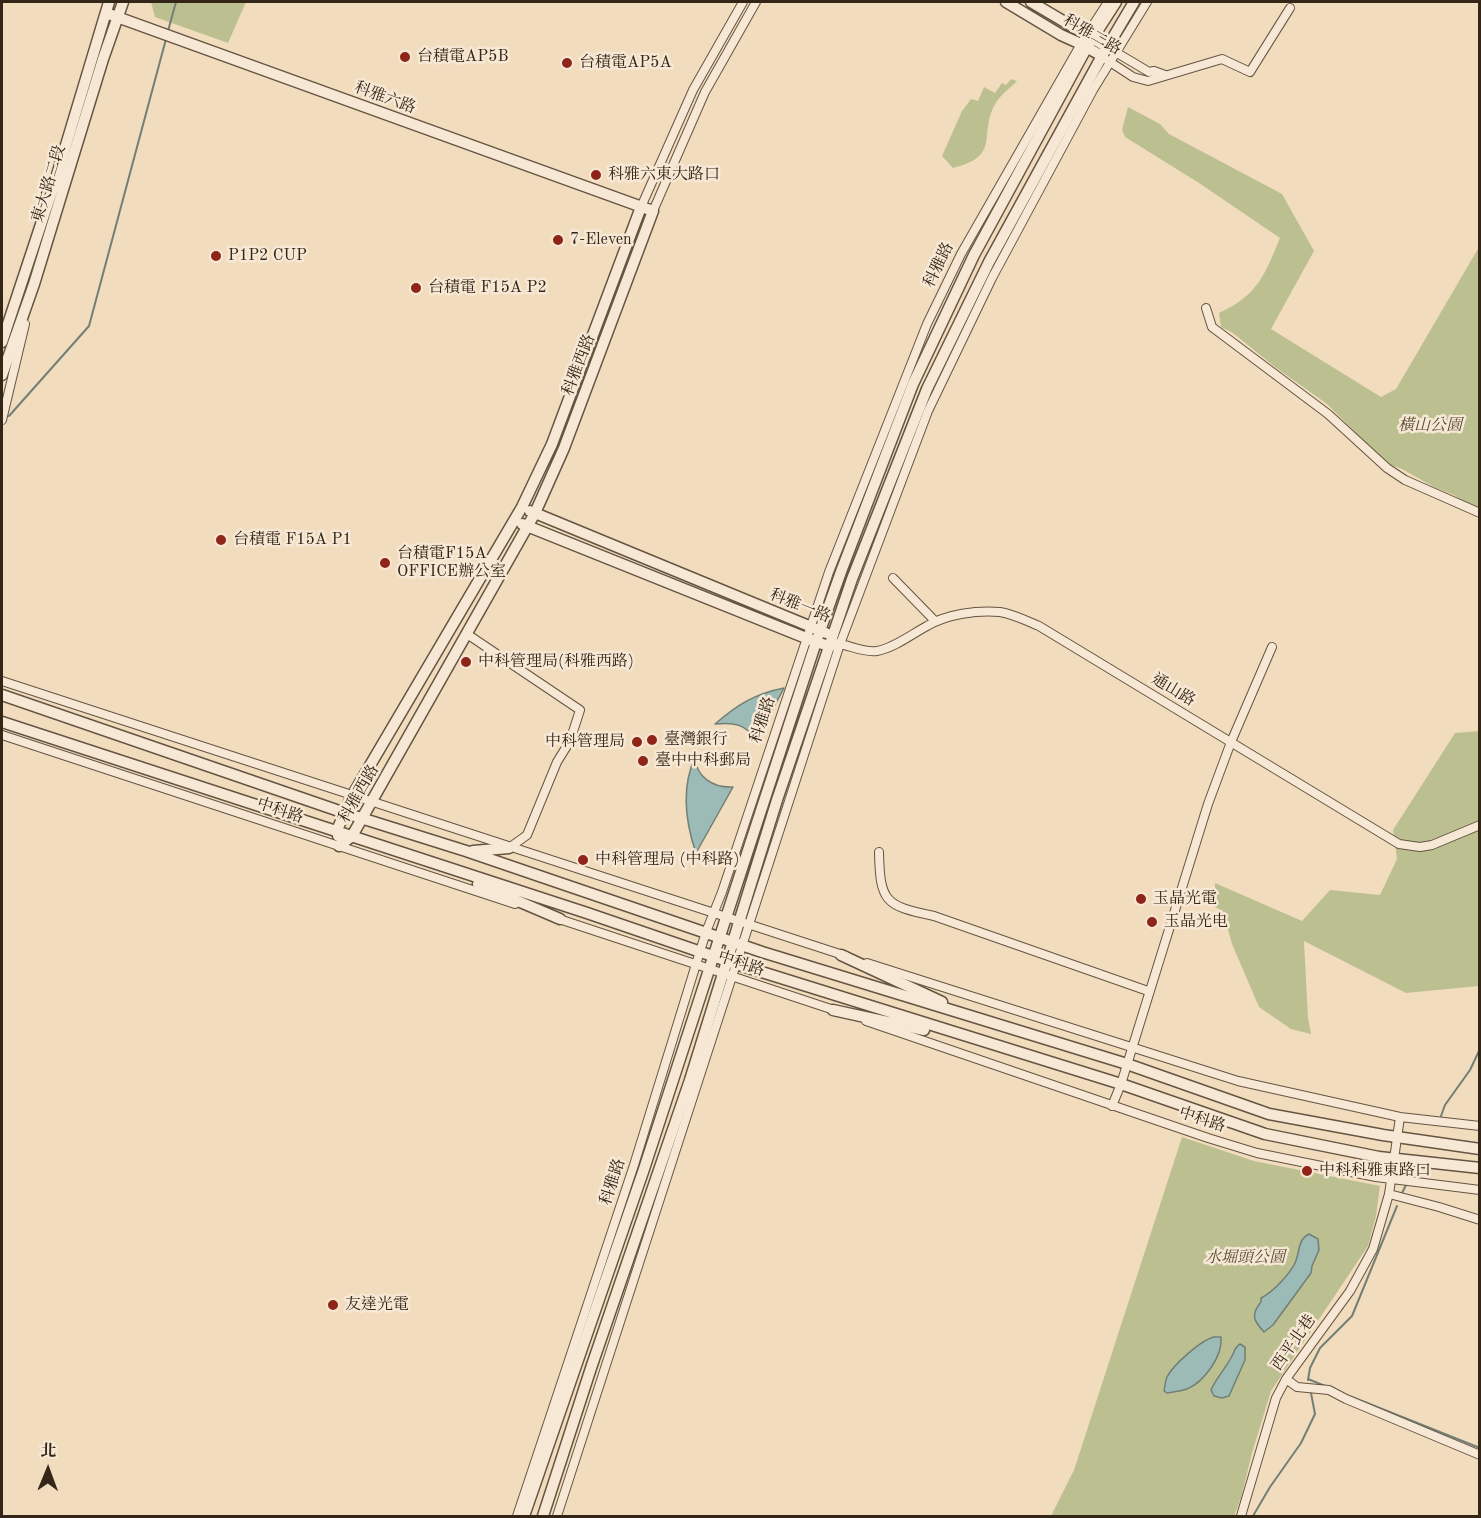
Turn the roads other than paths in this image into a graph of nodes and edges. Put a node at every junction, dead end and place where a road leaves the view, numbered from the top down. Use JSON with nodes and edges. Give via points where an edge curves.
{"nodes":[{"id":1,"x":123,"y":2,"type":"edge"},
{"id":2,"x":743,"y":2,"type":"edge"},
{"id":3,"x":756,"y":2,"type":"edge"},
{"id":4,"x":1006,"y":2,"type":"edge"},
{"id":5,"x":1030,"y":2,"type":"edge"},
{"id":6,"x":1108,"y":2,"type":"edge"},
{"id":7,"x":1116,"y":2,"type":"edge"},
{"id":8,"x":1134,"y":2,"type":"edge"},
{"id":9,"x":1147,"y":2,"type":"edge"},
{"id":10,"x":108,"y":7,"type":"edge"},
{"id":11,"x":1290,"y":8,"type":"dead end"},
{"id":12,"x":118,"y":17,"type":"junction"},
{"id":13,"x":1087,"y":41,"type":"junction"},
{"id":14,"x":1109,"y":54,"type":"junction"},
{"id":15,"x":641,"y":207,"type":"junction"},
{"id":16,"x":653,"y":211,"type":"junction"},
{"id":17,"x":34,"y":284,"type":"junction"},
{"id":18,"x":1206,"y":308,"type":"dead end"},
{"id":19,"x":2,"y":342,"type":"edge"},
{"id":20,"x":2,"y":375,"type":"edge"},
{"id":21,"x":2,"y":420,"type":"edge"},
{"id":22,"x":522,"y":507,"type":"junction"},
{"id":23,"x":535,"y":513,"type":"junction"},
{"id":24,"x":1479,"y":513,"type":"edge"},
{"id":25,"x":514,"y":520,"type":"junction"},
{"id":26,"x":528,"y":526,"type":"junction"},
{"id":27,"x":893,"y":578,"type":"dead end"},
{"id":28,"x":935,"y":621,"type":"junction"},
{"id":29,"x":467,"y":634,"type":"junction"},
{"id":30,"x":813,"y":634,"type":"junction"},
{"id":31,"x":834,"y":642,"type":"junction"},
{"id":32,"x":1272,"y":647,"type":"dead end"},
{"id":33,"x":2,"y":681,"type":"edge"},
{"id":34,"x":2,"y":695,"type":"edge"},
{"id":35,"x":2,"y":722,"type":"edge"},
{"id":36,"x":2,"y":735,"type":"edge"},
{"id":37,"x":1231,"y":742,"type":"junction"},
{"id":38,"x":352,"y":796,"type":"junction"},
{"id":39,"x":371,"y":802,"type":"junction"},
{"id":40,"x":345,"y":813,"type":"junction"},
{"id":41,"x":362,"y":818,"type":"junction"},
{"id":42,"x":1479,"y":825,"type":"edge"},
{"id":43,"x":337,"y":830,"type":"junction"},
{"id":44,"x":352,"y":836,"type":"junction"},
{"id":45,"x":339,"y":846,"type":"junction"},
{"id":46,"x":509,"y":848,"type":"junction"},
{"id":47,"x":466,"y":851,"type":"junction"},
{"id":48,"x":879,"y":852,"type":"dead end"},
{"id":49,"x":420,"y":860,"type":"junction"},
{"id":50,"x":714,"y":912,"type":"junction"},
{"id":51,"x":727,"y":916,"type":"junction"},
{"id":52,"x":560,"y":919,"type":"junction"},
{"id":53,"x":744,"y":922,"type":"junction"},
{"id":54,"x":706,"y":932,"type":"junction"},
{"id":55,"x":720,"y":937,"type":"junction"},
{"id":56,"x":738,"y":943,"type":"junction"},
{"id":57,"x":700,"y":952,"type":"junction"},
{"id":58,"x":841,"y":955,"type":"junction"},
{"id":59,"x":714,"y":957,"type":"junction"},
{"id":60,"x":731,"y":963,"type":"junction"},
{"id":61,"x":696,"y":965,"type":"junction"},
{"id":62,"x":710,"y":970,"type":"junction"},
{"id":63,"x":728,"y":976,"type":"junction"},
{"id":64,"x":1148,"y":991,"type":"junction"},
{"id":65,"x":833,"y":1010,"type":"junction"},
{"id":66,"x":977,"y":1019,"type":"junction"},
{"id":67,"x":994,"y":1046,"type":"junction"},
{"id":68,"x":1132,"y":1046,"type":"junction"},
{"id":69,"x":1127,"y":1064,"type":"junction"},
{"id":70,"x":1121,"y":1084,"type":"junction"},
{"id":71,"x":1112,"y":1106,"type":"junction"},
{"id":72,"x":1400,"y":1117,"type":"junction"},
{"id":73,"x":1479,"y":1126,"type":"edge"},
{"id":74,"x":1397,"y":1137,"type":"junction"},
{"id":75,"x":1479,"y":1149,"type":"edge"},
{"id":76,"x":1394,"y":1159,"type":"junction"},
{"id":77,"x":1479,"y":1168,"type":"edge"},
{"id":78,"x":1391,"y":1179,"type":"junction"},
{"id":79,"x":1479,"y":1190,"type":"edge"},
{"id":80,"x":1389,"y":1194,"type":"junction"},
{"id":81,"x":1479,"y":1220,"type":"edge"},
{"id":82,"x":1287,"y":1379,"type":"junction"},
{"id":83,"x":1479,"y":1455,"type":"edge"},
{"id":84,"x":517,"y":1516,"type":"edge"},
{"id":85,"x":524,"y":1516,"type":"edge"},
{"id":86,"x":543,"y":1516,"type":"edge"},
{"id":87,"x":557,"y":1516,"type":"edge"},
{"id":88,"x":1241,"y":1516,"type":"edge"}],
"edges":[{"from":1,"to":12,"type":"street","name":"東大路二段"},
{"from":2,"to":15,"type":"street","name":"科雅西路","via":[[693,90]]},
{"from":3,"to":16,"type":"street","name":"科雅西路","via":[[705,92]]},
{"from":4,"to":13,"type":"street","name":"科雅二路","via":[[1061,35]]},
{"from":5,"to":13,"type":"street","name":"科雅二路"},
{"from":6,"to":13,"type":"street","name":"科雅路"},
{"from":7,"to":13,"type":"street","name":"科雅路"},
{"from":8,"to":14,"type":"street"},
{"from":9,"to":14,"type":"street"},
{"from":10,"to":12,"type":"street","name":"科雅六路"},
{"from":10,"to":19,"type":"street","name":"東大路二段"},
{"from":11,"to":14,"type":"street","name":"科雅二路","via":[[1250,72],[1222,59],[1148,81],[1133,77]]},
{"from":12,"to":15,"type":"street","name":"科雅六路"},
{"from":12,"to":17,"type":"street","name":"東大路二段"},
{"from":13,"to":14,"type":"street","name":"科雅二路"},
{"from":13,"to":30,"type":"street","name":"科雅路","via":[[974,255],[913,384]]},
{"from":14,"to":31,"type":"street","via":[[989,262],[927,390],[852,579]]},
{"from":15,"to":16,"type":"street","name":"科雅六路"},
{"from":15,"to":22,"type":"street","name":"科雅西路","via":[[552,444]]},
{"from":16,"to":23,"type":"street","name":"科雅西路","via":[[564,448]]},
{"from":17,"to":20,"type":"street","name":"東大路二段"},
{"from":17,"to":21,"type":"street"},
{"from":18,"to":24,"type":"street","via":[[1212,327],[1328,414],[1388,468],[1405,480]]},
{"from":22,"to":23,"type":"street","name":"科雅一路"},
{"from":22,"to":25,"type":"street","name":"科雅西路"},
{"from":23,"to":26,"type":"street","name":"科雅西路"},
{"from":23,"to":30,"type":"street","name":"科雅一路"},
{"from":25,"to":26,"type":"street","name":"科雅一路"},
{"from":25,"to":38,"type":"street","name":"科雅西路"},
{"from":26,"to":29,"type":"street","name":"科雅西路"},
{"from":26,"to":30,"type":"street","name":"科雅一路"},
{"from":27,"to":28,"type":"street"},
{"from":28,"to":31,"type":"street","name":"通山路","via":[[878,651]]},
{"from":28,"to":37,"type":"street","name":"通山路","via":[[972,612],[1000,612],[1018,617]]},
{"from":29,"to":39,"type":"street","name":"科雅西路"},
{"from":29,"to":46,"type":"street","via":[[580,710],[527,835]]},
{"from":30,"to":31,"type":"street","name":"科雅一路"},
{"from":30,"to":50,"type":"street","name":"科雅路"},
{"from":30,"to":51,"type":"street","name":"科雅路"},
{"from":31,"to":53,"type":"street","via":[[806,708]]},
{"from":32,"to":37,"type":"street"},
{"from":33,"to":38,"type":"street"},
{"from":34,"to":40,"type":"street","name":"中科路"},
{"from":35,"to":43,"type":"street","name":"中科路"},
{"from":36,"to":45,"type":"street","name":"中科路"},
{"from":37,"to":42,"type":"street","name":"通山路","via":[[1399,844],[1432,845]]},
{"from":37,"to":64,"type":"street"},
{"from":38,"to":39,"type":"street"},
{"from":38,"to":40,"type":"street","name":"科雅西路"},
{"from":39,"to":41,"type":"street","name":"科雅西路"},
{"from":39,"to":46,"type":"street"},
{"from":40,"to":41,"type":"street","name":"中科路"},
{"from":40,"to":43,"type":"street","name":"科雅西路"},
{"from":41,"to":44,"type":"street","name":"科雅西路"},
{"from":41,"to":47,"type":"street","name":"中科路"},
{"from":43,"to":44,"type":"street","name":"中科路"},
{"from":43,"to":45,"type":"street","name":"科雅西路"},
{"from":44,"to":45,"type":"street","name":"科雅西路"},
{"from":44,"to":49,"type":"street","name":"中科路"},
{"from":45,"to":52,"type":"street","name":"中科路"},
{"from":46,"to":47,"type":"street"},
{"from":46,"to":50,"type":"street"},
{"from":47,"to":54,"type":"street","name":"中科路"},
{"from":48,"to":64,"type":"street","via":[[883,893],[892,904]]},
{"from":49,"to":52,"type":"street"},
{"from":49,"to":57,"type":"street","name":"中科路"},
{"from":50,"to":51,"type":"street"},
{"from":50,"to":54,"type":"street","name":"科雅路"},
{"from":51,"to":53,"type":"street"},
{"from":51,"to":55,"type":"street","name":"科雅路"},
{"from":52,"to":61,"type":"street","name":"中科路"},
{"from":53,"to":56,"type":"street"},
{"from":53,"to":58,"type":"street"},
{"from":54,"to":55,"type":"street","name":"中科路"},
{"from":54,"to":57,"type":"street","name":"科雅路"},
{"from":55,"to":56,"type":"street","name":"中科路"},
{"from":55,"to":59,"type":"street","name":"科雅路"},
{"from":56,"to":60,"type":"street"},
{"from":56,"to":66,"type":"street","name":"中科路"},
{"from":57,"to":59,"type":"street","name":"中科路"},
{"from":57,"to":61,"type":"street","name":"科雅路"},
{"from":58,"to":66,"type":"street"},
{"from":58,"to":68,"type":"street"},
{"from":59,"to":60,"type":"street","name":"中科路"},
{"from":59,"to":62,"type":"street","name":"科雅路"},
{"from":60,"to":63,"type":"street"},
{"from":60,"to":67,"type":"street","name":"中科路"},
{"from":61,"to":62,"type":"street","name":"中科路"},
{"from":61,"to":84,"type":"street","name":"科雅路"},
{"from":62,"to":63,"type":"street","name":"中科路"},
{"from":62,"to":85,"type":"street","name":"科雅路"},
{"from":63,"to":65,"type":"street","name":"中科路"},
{"from":63,"to":86,"type":"street"},
{"from":63,"to":87,"type":"street"},
{"from":64,"to":68,"type":"street"},
{"from":65,"to":67,"type":"street"},
{"from":65,"to":71,"type":"street","name":"中科路"},
{"from":66,"to":69,"type":"street","name":"中科路"},
{"from":67,"to":70,"type":"street","name":"中科路"},
{"from":68,"to":69,"type":"street"},
{"from":68,"to":72,"type":"street","via":[[1238,1081]]},
{"from":69,"to":70,"type":"street"},
{"from":69,"to":74,"type":"street","name":"中科路","via":[[1269,1114]]},
{"from":70,"to":71,"type":"street"},
{"from":70,"to":76,"type":"street","name":"中科路","via":[[1265,1134]]},
{"from":71,"to":78,"type":"street","name":"中科路","via":[[1257,1153]]},
{"from":72,"to":73,"type":"street"},
{"from":72,"to":74,"type":"street","name":"西平北巷"},
{"from":74,"to":75,"type":"street","name":"中科路"},
{"from":74,"to":76,"type":"street","name":"西平北巷"},
{"from":76,"to":77,"type":"street","name":"中科路"},
{"from":76,"to":78,"type":"street","name":"西平北巷"},
{"from":78,"to":79,"type":"street","name":"中科路"},
{"from":78,"to":80,"type":"street","name":"西平北巷"},
{"from":80,"to":81,"type":"street"},
{"from":80,"to":82,"type":"street","name":"西平北巷","via":[[1373,1249],[1350,1291]]},
{"from":82,"to":83,"type":"street","via":[[1297,1387],[1329,1389]]},
{"from":82,"to":88,"type":"street","name":"西平北巷","via":[[1276,1398]]}]}
